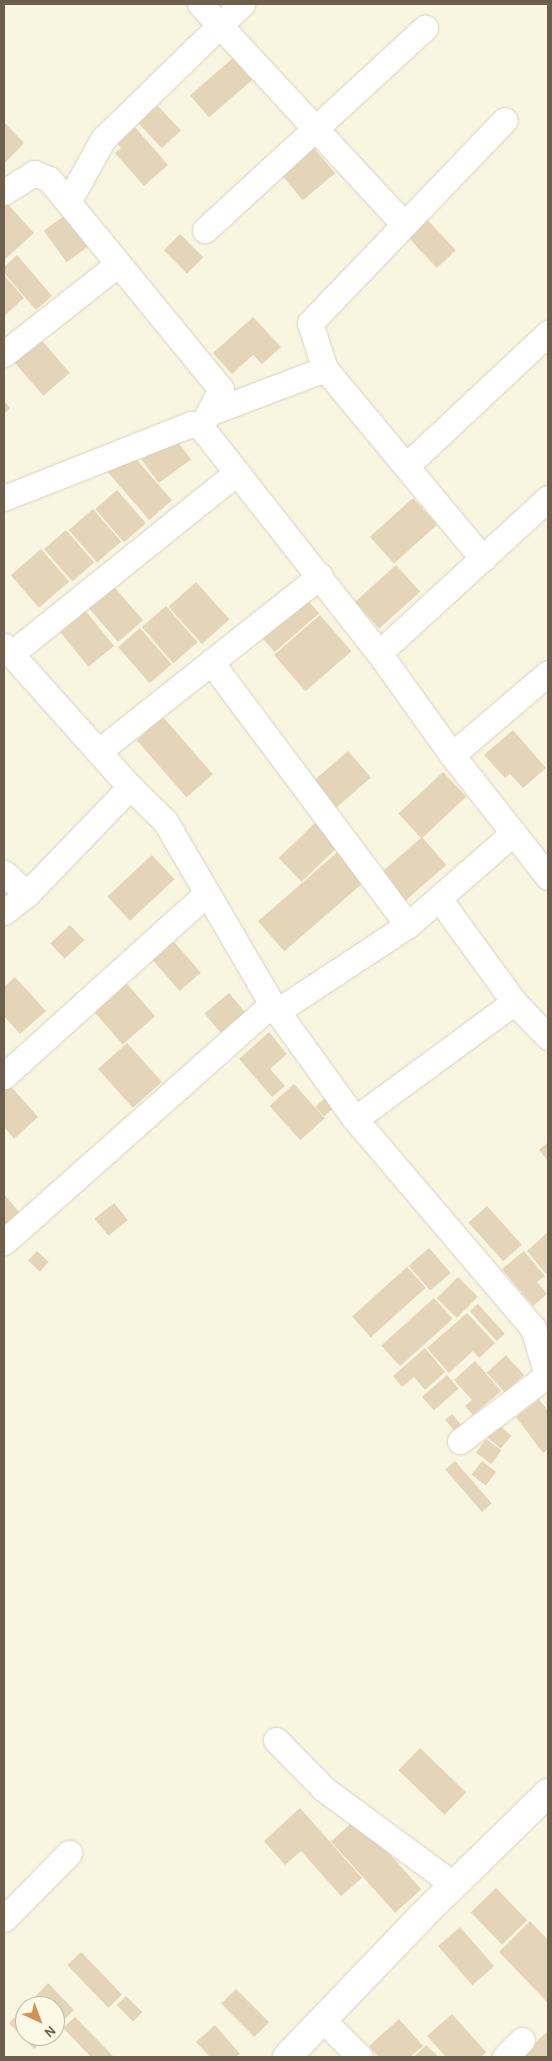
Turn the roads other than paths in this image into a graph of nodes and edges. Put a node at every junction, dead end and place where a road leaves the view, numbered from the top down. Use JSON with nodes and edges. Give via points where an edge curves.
{"nodes":[{"id":1,"x":200,"y":4,"type":"edge"},
{"id":2,"x":242,"y":4,"type":"edge"},
{"id":3,"x":220,"y":25,"type":"junction"},
{"id":4,"x":425,"y":28,"type":"dead end"},
{"id":5,"x":505,"y":120,"type":"dead end"},
{"id":6,"x":316,"y":129,"type":"junction"},
{"id":7,"x":4,"y":192,"type":"edge"},
{"id":8,"x":68,"y":202,"type":"junction"},
{"id":9,"x":404,"y":224,"type":"junction"},
{"id":10,"x":205,"y":230,"type":"dead end"},
{"id":11,"x":118,"y":264,"type":"junction"},
{"id":12,"x":548,"y":333,"type":"edge"},
{"id":13,"x":4,"y":354,"type":"edge"},
{"id":14,"x":324,"y":368,"type":"junction"},
{"id":15,"x":205,"y":420,"type":"junction"},
{"id":16,"x":406,"y":466,"type":"junction"},
{"id":17,"x":237,"y":472,"type":"junction"},
{"id":18,"x":4,"y":498,"type":"edge"},
{"id":19,"x":548,"y":498,"type":"edge"},
{"id":20,"x":483,"y":559,"type":"junction"},
{"id":21,"x":320,"y":576,"type":"junction"},
{"id":22,"x":8,"y":650,"type":"edge"},
{"id":23,"x":379,"y":652,"type":"junction"},
{"id":24,"x":211,"y":662,"type":"junction"},
{"id":25,"x":548,"y":673,"type":"edge"},
{"id":26,"x":99,"y":751,"type":"junction"},
{"id":27,"x":452,"y":755,"type":"junction"},
{"id":28,"x":130,"y":787,"type":"junction"},
{"id":29,"x":514,"y":832,"type":"junction"},
{"id":30,"x":546,"y":871,"type":"edge"},
{"id":31,"x":4,"y":873,"type":"edge"},
{"id":32,"x":207,"y":893,"type":"junction"},
{"id":33,"x":27,"y":894,"type":"junction"},
{"id":34,"x":440,"y":900,"type":"junction"},
{"id":35,"x":4,"y":912,"type":"edge"},
{"id":36,"x":408,"y":925,"type":"junction"},
{"id":37,"x":514,"y":1002,"type":"junction"},
{"id":38,"x":276,"y":1007,"type":"junction"},
{"id":39,"x":548,"y":1038,"type":"edge"},
{"id":40,"x":4,"y":1076,"type":"edge"},
{"id":41,"x":355,"y":1119,"type":"junction"},
{"id":42,"x":4,"y":1242,"type":"edge"},
{"id":43,"x":541,"y":1322,"type":"edge"},
{"id":44,"x":547,"y":1377,"type":"edge"},
{"id":45,"x":460,"y":1441,"type":"dead end"},
{"id":46,"x":276,"y":1740,"type":"dead end"},
{"id":47,"x":548,"y":1793,"type":"edge"},
{"id":48,"x":69,"y":1854,"type":"dead end"},
{"id":49,"x":454,"y":1885,"type":"junction"},
{"id":50,"x":4,"y":1919,"type":"edge"},
{"id":51,"x":323,"y":2020,"type":"junction"},
{"id":52,"x":287,"y":2057,"type":"edge"},
{"id":53,"x":360,"y":2057,"type":"edge"}],
"edges":[{"from":1,"to":3,"type":"street"},
{"from":2,"to":3,"type":"street"},
{"from":3,"to":6,"type":"street"},
{"from":3,"to":8,"type":"street","via":[[103,139]]},
{"from":4,"to":6,"type":"street"},
{"from":5,"to":9,"type":"street"},
{"from":6,"to":9,"type":"street"},
{"from":6,"to":10,"type":"street"},
{"from":7,"to":8,"type":"street","via":[[34,173],[49,179]]},
{"from":8,"to":11,"type":"street"},
{"from":9,"to":14,"type":"street","via":[[310,322]]},
{"from":11,"to":13,"type":"street"},
{"from":11,"to":15,"type":"street","via":[[220,390]]},
{"from":12,"to":16,"type":"street"},
{"from":14,"to":15,"type":"street"},
{"from":14,"to":16,"type":"street"},
{"from":15,"to":17,"type":"street"},
{"from":15,"to":18,"type":"street"},
{"from":16,"to":20,"type":"street"},
{"from":17,"to":21,"type":"street"},
{"from":17,"to":22,"type":"street"},
{"from":19,"to":20,"type":"street"},
{"from":20,"to":23,"type":"street"},
{"from":21,"to":23,"type":"street"},
{"from":21,"to":24,"type":"street"},
{"from":22,"to":26,"type":"street"},
{"from":23,"to":27,"type":"street"},
{"from":24,"to":26,"type":"street"},
{"from":24,"to":36,"type":"street"},
{"from":25,"to":27,"type":"street"},
{"from":26,"to":28,"type":"street"},
{"from":27,"to":29,"type":"street"},
{"from":28,"to":32,"type":"street","via":[[165,821]]},
{"from":28,"to":33,"type":"street"},
{"from":29,"to":30,"type":"street"},
{"from":29,"to":34,"type":"street"},
{"from":31,"to":33,"type":"street"},
{"from":32,"to":38,"type":"street"},
{"from":32,"to":40,"type":"street"},
{"from":33,"to":35,"type":"street"},
{"from":34,"to":36,"type":"street"},
{"from":34,"to":37,"type":"street"},
{"from":36,"to":38,"type":"street"},
{"from":37,"to":39,"type":"street"},
{"from":37,"to":41,"type":"street"},
{"from":38,"to":41,"type":"street"},
{"from":38,"to":42,"type":"street"},
{"from":41,"to":43,"type":"street"},
{"from":43,"to":44,"type":"street"},
{"from":44,"to":45,"type":"street"},
{"from":46,"to":49,"type":"street","via":[[324,1789]]},
{"from":47,"to":49,"type":"main road"},
{"from":48,"to":50,"type":"street"},
{"from":49,"to":51,"type":"main road"},
{"from":51,"to":52,"type":"main road"},
{"from":51,"to":53,"type":"street"}]}
